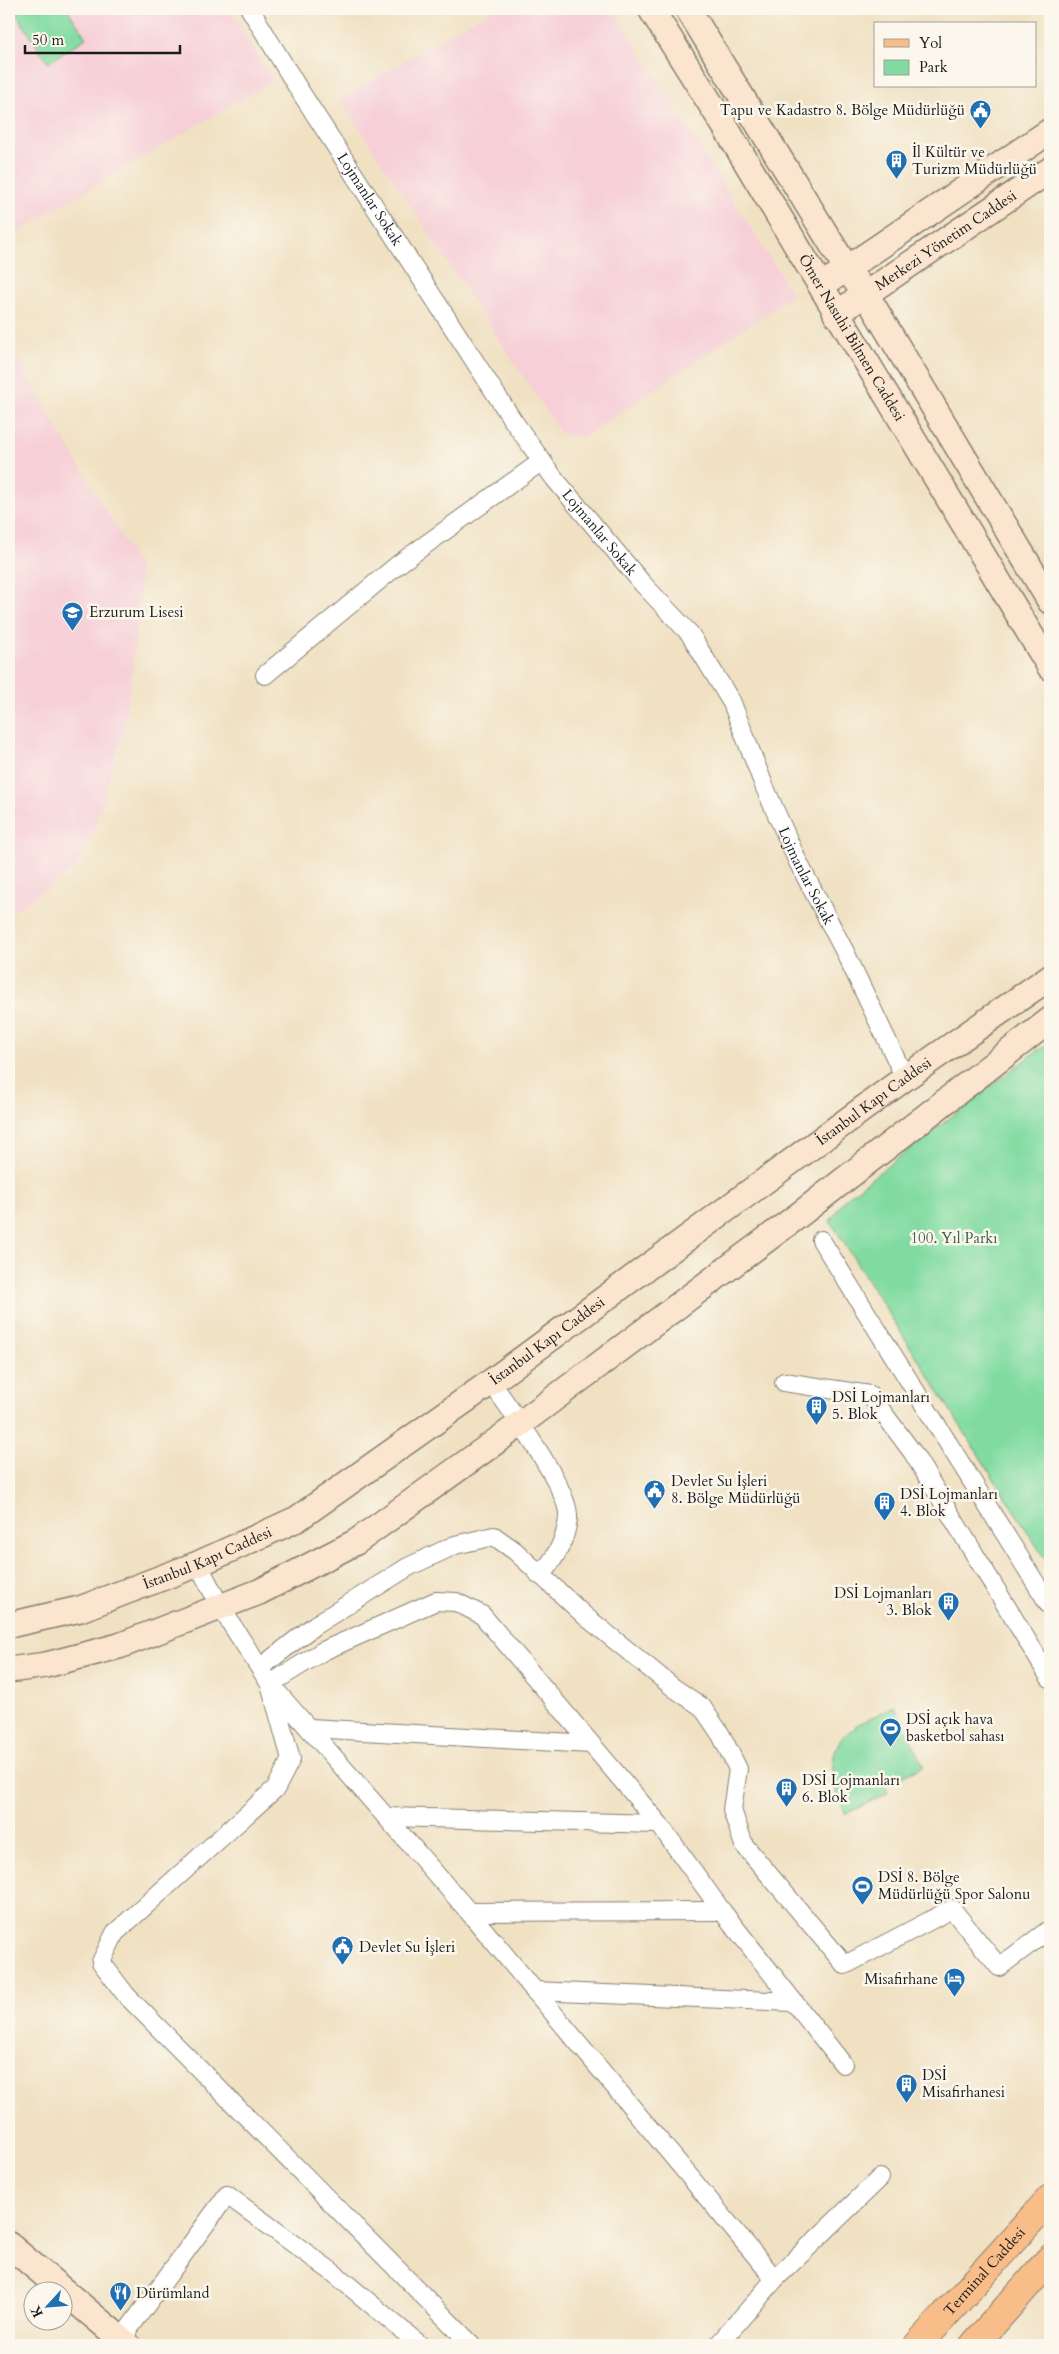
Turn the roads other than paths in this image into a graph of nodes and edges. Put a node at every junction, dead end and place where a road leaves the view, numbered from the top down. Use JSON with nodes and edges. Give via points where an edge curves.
{"nodes":[{"id":1,"x":250,"y":9,"type":"edge"},
{"id":2,"x":651,"y":9,"type":"edge"},
{"id":3,"x":688,"y":9,"type":"edge"},
{"id":4,"x":1050,"y":131,"type":"edge"},
{"id":5,"x":1050,"y":170,"type":"edge"},
{"id":6,"x":847,"y":269,"type":"junction"},
{"id":7,"x":820,"y":286,"type":"junction"},
{"id":8,"x":867,"y":296,"type":"junction"},
{"id":9,"x":836,"y":314,"type":"junction"},
{"id":10,"x":542,"y":461,"type":"junction"},
{"id":11,"x":1044,"y":575,"type":"edge"},
{"id":12,"x":1050,"y":600,"type":"edge"},
{"id":13,"x":1050,"y":667,"type":"edge"},
{"id":14,"x":265,"y":675,"type":"dead end"},
{"id":15,"x":1049,"y":978,"type":"edge"},
{"id":16,"x":1050,"y":1020,"type":"edge"},
{"id":17,"x":905,"y":1078,"type":"junction"},
{"id":18,"x":821,"y":1240,"type":"dead end"},
{"id":19,"x":491,"y":1382,"type":"junction"},
{"id":20,"x":784,"y":1382,"type":"dead end"},
{"id":21,"x":520,"y":1424,"type":"junction"},
{"id":22,"x":198,"y":1564,"type":"junction"},
{"id":23,"x":539,"y":1575,"type":"junction"},
{"id":24,"x":1050,"y":1606,"type":"edge"},
{"id":25,"x":221,"y":1608,"type":"junction"},
{"id":26,"x":9,"y":1626,"type":"edge"},
{"id":27,"x":261,"y":1667,"type":"junction"},
{"id":28,"x":9,"y":1670,"type":"edge"},
{"id":29,"x":1050,"y":1678,"type":"edge"},
{"id":30,"x":270,"y":1684,"type":"junction"},
{"id":31,"x":310,"y":1728,"type":"junction"},
{"id":32,"x":591,"y":1744,"type":"junction"},
{"id":33,"x":386,"y":1817,"type":"junction"},
{"id":34,"x":659,"y":1824,"type":"junction"},
{"id":35,"x":722,"y":1911,"type":"junction"},
{"id":36,"x":469,"y":1912,"type":"junction"},
{"id":37,"x":1050,"y":1929,"type":"edge"},
{"id":38,"x":534,"y":1991,"type":"junction"},
{"id":39,"x":794,"y":2002,"type":"junction"},
{"id":40,"x":843,"y":2064,"type":"dead end"},
{"id":41,"x":880,"y":2178,"type":"dead end"},
{"id":42,"x":1050,"y":2199,"type":"edge"},
{"id":43,"x":9,"y":2246,"type":"edge"},
{"id":44,"x":1050,"y":2259,"type":"edge"},
{"id":45,"x":775,"y":2279,"type":"junction"},
{"id":46,"x":122,"y":2344,"type":"edge"},
{"id":47,"x":420,"y":2345,"type":"edge"},
{"id":48,"x":472,"y":2345,"type":"edge"},
{"id":49,"x":718,"y":2345,"type":"edge"},
{"id":50,"x":918,"y":2345,"type":"edge"},
{"id":51,"x":974,"y":2345,"type":"edge"}],
"edges":[{"from":1,"to":10,"type":"street","name":"Lojmanlar Sokak","via":[[314,113]]},
{"from":2,"to":7,"type":"main road","name":"Ömer Nasuhi Bilmen Caddesi"},
{"from":3,"to":6,"type":"main road"},
{"from":4,"to":6,"type":"main road"},
{"from":5,"to":8,"type":"main road","name":"Merkezi Yönetim Caddesi"},
{"from":6,"to":7,"type":"main road"},
{"from":6,"to":8,"type":"main road"},
{"from":7,"to":9,"type":"main road","name":"Ömer Nasuhi Bilmen Caddesi"},
{"from":8,"to":9,"type":"main road","name":"Merkezi Yönetim Caddesi"},
{"from":8,"to":11,"type":"main road"},
{"from":9,"to":13,"type":"main road","name":"Ömer Nasuhi Bilmen Caddesi"},
{"from":10,"to":14,"type":"street","via":[[400,563]]},
{"from":10,"to":17,"type":"street","name":"Lojmanlar Sokak","via":[[642,583],[690,634],[732,703],[798,862]]},
{"from":11,"to":12,"type":"main road"},
{"from":15,"to":17,"type":"main road","name":"İstanbul Kapı Caddesi"},
{"from":16,"to":21,"type":"main road","via":[[799,1215]]},
{"from":17,"to":19,"type":"main road","name":"İstanbul Kapı Caddesi"},
{"from":18,"to":24,"type":"street"},
{"from":19,"to":21,"type":"street"},
{"from":19,"to":22,"type":"main road","name":"İstanbul Kapı Caddesi","via":[[297,1519]]},
{"from":20,"to":29,"type":"street","via":[[870,1395],[914,1453]]},
{"from":21,"to":23,"type":"street","via":[[558,1480],[569,1516],[557,1553]]},
{"from":21,"to":25,"type":"main road","via":[[356,1542]]},
{"from":22,"to":25,"type":"street"},
{"from":22,"to":26,"type":"main road","name":"İstanbul Kapı Caddesi","via":[[80,1609]]},
{"from":23,"to":27,"type":"street","via":[[494,1536],[455,1545],[408,1567],[324,1620]]},
{"from":23,"to":37,"type":"street","via":[[585,1616],[702,1707],[722,1735],[738,1769],[732,1810],[744,1845],[845,1965],[952,1909],[999,1967]]},
{"from":25,"to":27,"type":"street"},
{"from":25,"to":28,"type":"main road","via":[[119,1646],[46,1665]]},
{"from":27,"to":30,"type":"street"},
{"from":30,"to":31,"type":"street"},
{"from":30,"to":32,"type":"street","via":[[323,1651],[436,1601],[456,1602],[482,1615]]},
{"from":30,"to":48,"type":"street","via":[[291,1759],[276,1788],[115,1933],[102,1962],[126,1995]]},
{"from":31,"to":32,"type":"street"},
{"from":31,"to":33,"type":"street"},
{"from":32,"to":34,"type":"street"},
{"from":33,"to":34,"type":"street"},
{"from":33,"to":36,"type":"street"},
{"from":34,"to":35,"type":"street"},
{"from":35,"to":36,"type":"street"},
{"from":35,"to":39,"type":"street"},
{"from":36,"to":38,"type":"street"},
{"from":38,"to":39,"type":"street"},
{"from":38,"to":45,"type":"street"},
{"from":39,"to":40,"type":"street"},
{"from":41,"to":45,"type":"street"},
{"from":42,"to":50,"type":"main road","name":"Terminal Caddesi"},
{"from":43,"to":46,"type":"main road"},
{"from":44,"to":51,"type":"main road"},
{"from":45,"to":49,"type":"street"},
{"from":46,"to":47,"type":"street","via":[[228,2195],[335,2274]]}]}
